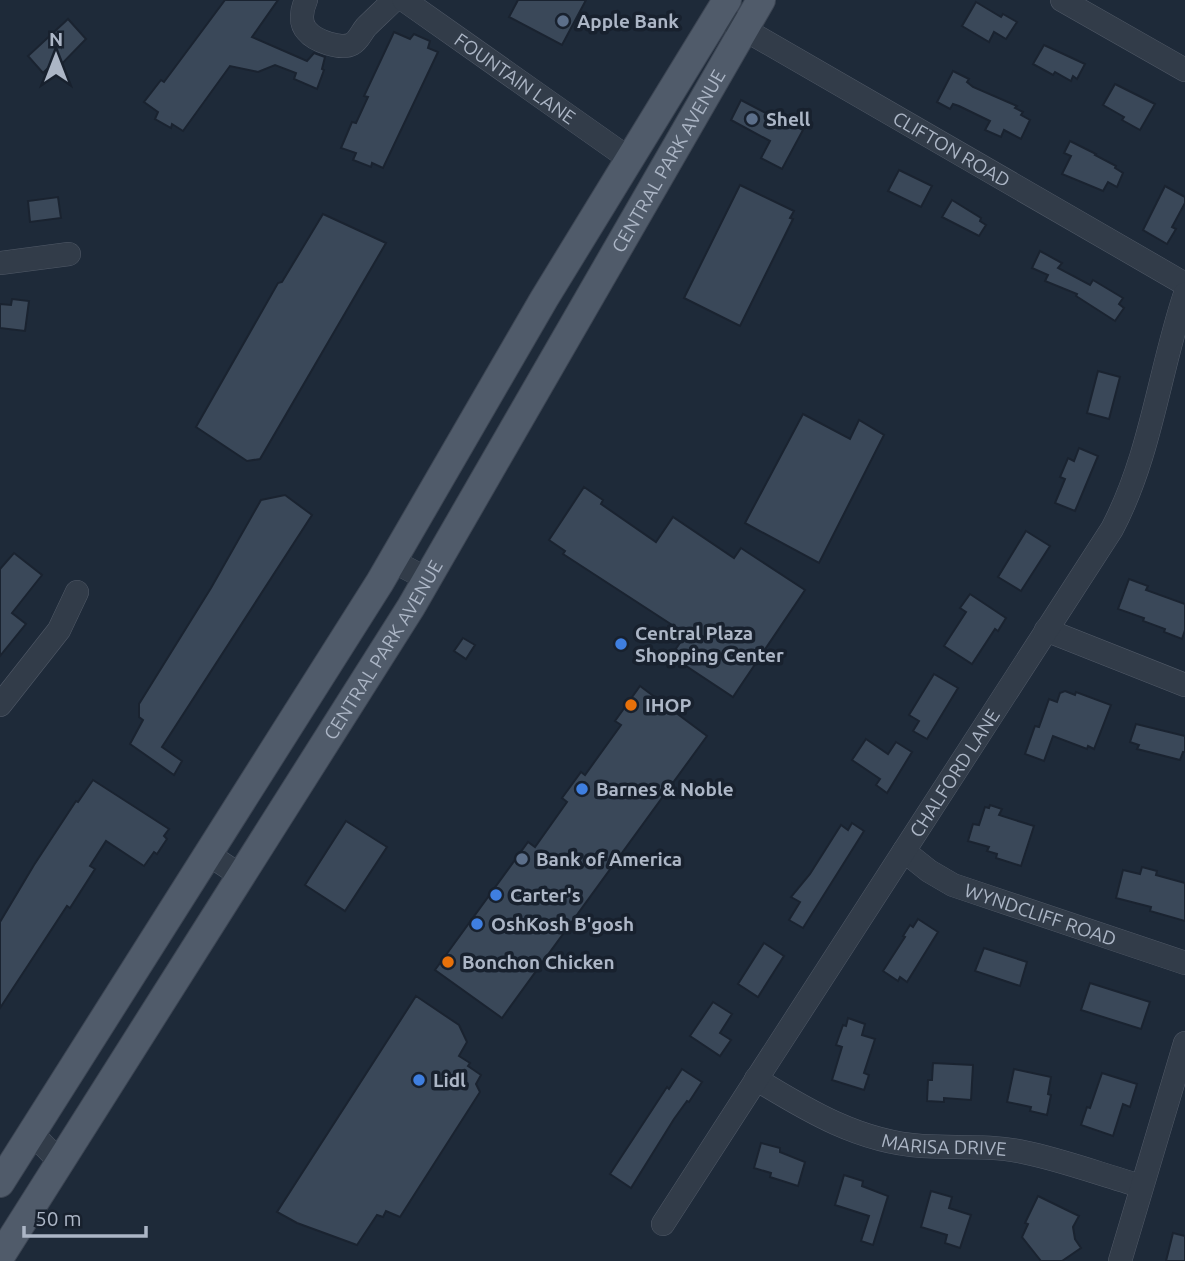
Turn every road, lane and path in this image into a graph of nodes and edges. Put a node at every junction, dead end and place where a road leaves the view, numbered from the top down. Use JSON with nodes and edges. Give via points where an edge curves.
{"nodes":[{"id":1,"x":306,"y":0,"type":"edge"},
{"id":2,"x":394,"y":0,"type":"edge"},
{"id":3,"x":404,"y":0,"type":"edge"},
{"id":4,"x":761,"y":0,"type":"edge"},
{"id":5,"x":1062,"y":0,"type":"edge"},
{"id":6,"x":723,"y":7,"type":"edge"},
{"id":7,"x":744,"y":30,"type":"junction"},
{"id":8,"x":1185,"y":70,"type":"edge"},
{"id":9,"x":628,"y":158,"type":"junction"},
{"id":10,"x":69,"y":254,"type":"dead end"},
{"id":11,"x":0,"y":263,"type":"edge"},
{"id":12,"x":1185,"y":284,"type":"edge"},
{"id":13,"x":1185,"y":294,"type":"edge"},
{"id":14,"x":1175,"y":370,"type":"edge"},
{"id":15,"x":393,"y":561,"type":"junction"},
{"id":16,"x":427,"y":579,"type":"junction"},
{"id":17,"x":77,"y":592,"type":"dead end"},
{"id":18,"x":1046,"y":630,"type":"junction"},
{"id":19,"x":1185,"y":685,"type":"edge"},
{"id":20,"x":0,"y":705,"type":"edge"},
{"id":21,"x":904,"y":850,"type":"junction"},
{"id":22,"x":208,"y":854,"type":"junction"},
{"id":23,"x":241,"y":876,"type":"junction"},
{"id":24,"x":1185,"y":963,"type":"edge"},
{"id":25,"x":1185,"y":1043,"type":"edge"},
{"id":26,"x":756,"y":1079,"type":"junction"},
{"id":27,"x":32,"y":1132,"type":"junction"},
{"id":28,"x":59,"y":1161,"type":"junction"},
{"id":29,"x":0,"y":1182,"type":"edge"},
{"id":30,"x":1141,"y":1186,"type":"junction"},
{"id":31,"x":663,"y":1224,"type":"dead end"},
{"id":32,"x":0,"y":1257,"type":"edge"},
{"id":33,"x":1120,"y":1261,"type":"edge"}],
"edges":[{"from":1,"to":2,"type":"street","via":[[302,23],[307,32],[345,47],[356,42]]},
{"from":3,"to":9,"type":"street","name":"FOUNTAIN LANE"},
{"from":4,"to":7,"type":"main road","name":"CENTRAL PARK AVENUE"},
{"from":5,"to":8,"type":"street"},
{"from":6,"to":7,"type":"street","name":"CLIFTON ROAD"},
{"from":6,"to":9,"type":"main road","name":"CENTRAL PARK AVENUE"},
{"from":7,"to":12,"type":"street","name":"CLIFTON ROAD"},
{"from":7,"to":16,"type":"main road","name":"CENTRAL PARK AVENUE"},
{"from":9,"to":15,"type":"main road","name":"CENTRAL PARK AVENUE"},
{"from":10,"to":11,"type":"street"},
{"from":13,"to":14,"type":"street","name":"CHALFORD LANE","via":[[1174,325]]},
{"from":14,"to":18,"type":"street","name":"CHALFORD LANE","via":[[1124,506]]},
{"from":15,"to":16,"type":"street"},
{"from":15,"to":22,"type":"main road","name":"CENTRAL PARK AVENUE"},
{"from":16,"to":23,"type":"main road","name":"CENTRAL PARK AVENUE"},
{"from":17,"to":20,"type":"street","via":[[59,630]]},
{"from":18,"to":19,"type":"street"},
{"from":18,"to":21,"type":"street","name":"CHALFORD LANE"},
{"from":21,"to":24,"type":"street","name":"WYNDCLIFF ROAD","via":[[953,885]]},
{"from":21,"to":26,"type":"street","name":"CHALFORD LANE"},
{"from":22,"to":23,"type":"street"},
{"from":22,"to":27,"type":"main road","name":"CENTRAL PARK AVENUE"},
{"from":23,"to":28,"type":"main road","name":"CENTRAL PARK AVENUE"},
{"from":25,"to":30,"type":"street"},
{"from":26,"to":30,"type":"street","name":"MARISA DRIVE","via":[[809,1112],[872,1137],[919,1146],[1024,1152]]},
{"from":26,"to":31,"type":"street","name":"CHALFORD LANE"},
{"from":27,"to":28,"type":"street"},
{"from":27,"to":29,"type":"main road","name":"CENTRAL PARK AVENUE"},
{"from":28,"to":32,"type":"main road","name":"CENTRAL PARK AVENUE"},
{"from":30,"to":33,"type":"street"}]}
